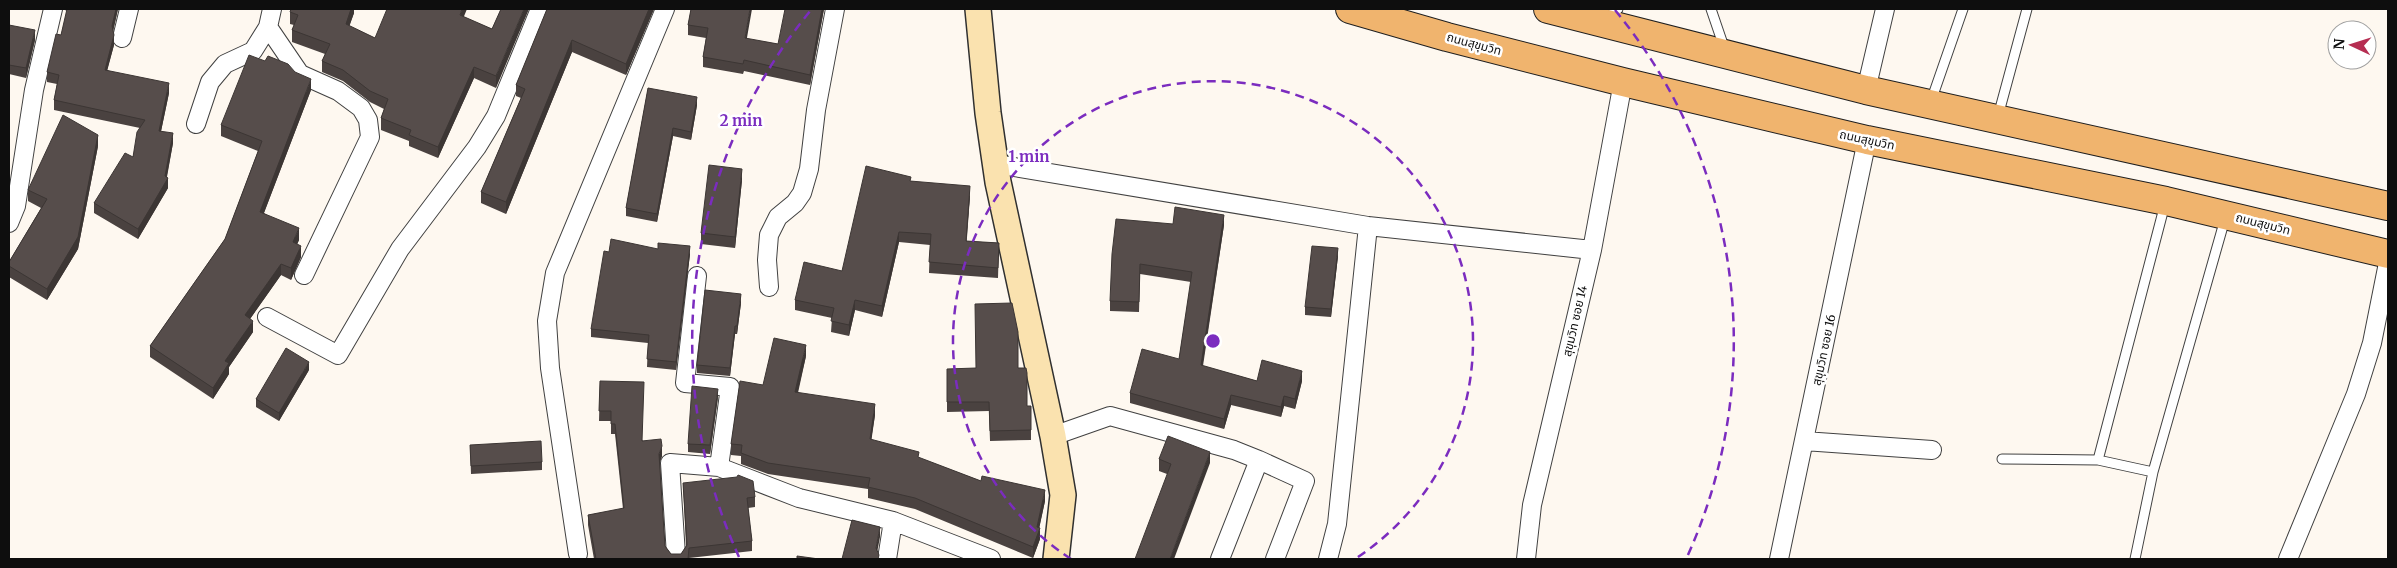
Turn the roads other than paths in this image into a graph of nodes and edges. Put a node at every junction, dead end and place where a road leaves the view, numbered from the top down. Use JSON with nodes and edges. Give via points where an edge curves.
{"nodes":[{"id":1,"x":53,"y":9,"type":"edge"},
{"id":2,"x":129,"y":9,"type":"edge"},
{"id":3,"x":272,"y":9,"type":"edge"},
{"id":4,"x":540,"y":9,"type":"edge"},
{"id":5,"x":665,"y":9,"type":"edge"},
{"id":6,"x":835,"y":9,"type":"edge"},
{"id":7,"x":978,"y":9,"type":"edge"},
{"id":8,"x":1350,"y":9,"type":"edge"},
{"id":9,"x":1548,"y":9,"type":"edge"},
{"id":10,"x":1711,"y":9,"type":"edge"},
{"id":11,"x":1885,"y":9,"type":"edge"},
{"id":12,"x":1963,"y":9,"type":"edge"},
{"id":13,"x":2027,"y":9,"type":"edge"},
{"id":14,"x":1610,"y":16,"type":"edge"},
{"id":15,"x":268,"y":26,"type":"junction"},
{"id":16,"x":122,"y":38,"type":"dead end"},
{"id":17,"x":1726,"y":55,"type":"junction"},
{"id":18,"x":1623,"y":82,"type":"junction"},
{"id":19,"x":1866,"y":90,"type":"junction"},
{"id":20,"x":1930,"y":104,"type":"junction"},
{"id":21,"x":1997,"y":118,"type":"junction"},
{"id":22,"x":196,"y":124,"type":"dead end"},
{"id":23,"x":1867,"y":140,"type":"junction"},
{"id":24,"x":996,"y":164,"type":"junction"},
{"id":25,"x":2166,"y":201,"type":"junction"},
{"id":26,"x":2388,"y":206,"type":"edge"},
{"id":27,"x":2226,"y":215,"type":"junction"},
{"id":28,"x":9,"y":223,"type":"edge"},
{"id":29,"x":1368,"y":226,"type":"junction"},
{"id":30,"x":1592,"y":250,"type":"junction"},
{"id":31,"x":2388,"y":254,"type":"edge"},
{"id":32,"x":2388,"y":263,"type":"edge"},
{"id":33,"x":304,"y":274,"type":"dead end"},
{"id":34,"x":697,"y":276,"type":"dead end"},
{"id":35,"x":769,"y":287,"type":"dead end"},
{"id":36,"x":267,"y":317,"type":"dead end"},
{"id":37,"x":1053,"y":436,"type":"junction"},
{"id":38,"x":1804,"y":441,"type":"junction"},
{"id":39,"x":1932,"y":450,"type":"dead end"},
{"id":40,"x":2002,"y":459,"type":"dead end"},
{"id":41,"x":1259,"y":460,"type":"junction"},
{"id":42,"x":2098,"y":460,"type":"junction"},
{"id":43,"x":719,"y":467,"type":"junction"},
{"id":44,"x":2153,"y":472,"type":"junction"},
{"id":45,"x":893,"y":521,"type":"junction"},
{"id":46,"x":578,"y":554,"type":"dead end"},
{"id":47,"x":676,"y":555,"type":"edge"},
{"id":48,"x":887,"y":559,"type":"edge"},
{"id":49,"x":991,"y":559,"type":"edge"},
{"id":50,"x":1056,"y":559,"type":"edge"},
{"id":51,"x":1220,"y":559,"type":"edge"},
{"id":52,"x":1275,"y":559,"type":"edge"},
{"id":53,"x":1328,"y":559,"type":"edge"},
{"id":54,"x":1526,"y":559,"type":"edge"},
{"id":55,"x":1779,"y":559,"type":"edge"},
{"id":56,"x":2135,"y":559,"type":"edge"},
{"id":57,"x":2288,"y":559,"type":"edge"}],
"edges":[{"from":1,"to":28,"type":"street","via":[[34,90],[16,206]]},
{"from":2,"to":16,"type":"street"},
{"from":3,"to":15,"type":"street"},
{"from":4,"to":36,"type":"street","via":[[496,116],[477,147],[400,249],[338,355]]},
{"from":5,"to":46,"type":"street","via":[[555,273],[547,321],[550,368]]},
{"from":6,"to":35,"type":"street","via":[[816,110],[809,170],[802,193],[778,218],[768,235]]},
{"from":7,"to":24,"type":"street"},
{"from":8,"to":18,"type":"main road","name":"ถนนสุขุมวิท"},
{"from":9,"to":14,"type":"main road"},
{"from":10,"to":17,"type":"lane"},
{"from":11,"to":19,"type":"street"},
{"from":12,"to":20,"type":"lane"},
{"from":13,"to":21,"type":"lane"},
{"from":14,"to":17,"type":"main road"},
{"from":15,"to":22,"type":"street","via":[[253,51],[225,64],[210,82]]},
{"from":15,"to":33,"type":"street","via":[[300,74],[338,90],[361,108],[368,120],[370,137]]},
{"from":17,"to":19,"type":"main road"},
{"from":18,"to":23,"type":"main road","name":"ถนนสุขุมวิท"},
{"from":18,"to":30,"type":"street","name":"สุขุมวิท ซอย 14"},
{"from":19,"to":20,"type":"main road"},
{"from":20,"to":21,"type":"main road"},
{"from":21,"to":26,"type":"main road"},
{"from":23,"to":25,"type":"main road","name":"ถนนสุขุมวิท"},
{"from":23,"to":38,"type":"street","name":"สุขุมวิท ซอย 16"},
{"from":24,"to":29,"type":"street"},
{"from":24,"to":37,"type":"street"},
{"from":25,"to":27,"type":"main road","name":"ถนนสุขุมวิท"},
{"from":25,"to":42,"type":"lane"},
{"from":27,"to":31,"type":"main road","name":"ถนนสุขุมวิท"},
{"from":27,"to":44,"type":"lane"},
{"from":29,"to":30,"type":"street"},
{"from":29,"to":53,"type":"street","via":[[1337,524]]},
{"from":30,"to":54,"type":"street","name":"สุขุมวิท ซอย 14","via":[[1532,505]]},
{"from":32,"to":57,"type":"street","via":[[2372,343],[2356,394]]},
{"from":34,"to":43,"type":"street","via":[[685,383],[730,387]]},
{"from":37,"to":41,"type":"street","via":[[1110,416],[1234,450]]},
{"from":37,"to":50,"type":"street","via":[[1063,495]]},
{"from":38,"to":39,"type":"street"},
{"from":38,"to":55,"type":"street","name":"สุขุมวิท ซอย 16"},
{"from":40,"to":42,"type":"lane"},
{"from":41,"to":51,"type":"street"},
{"from":41,"to":52,"type":"street","via":[[1305,481]]},
{"from":42,"to":44,"type":"lane"},
{"from":43,"to":45,"type":"street","via":[[799,498]]},
{"from":43,"to":47,"type":"street","via":[[670,463]]},
{"from":44,"to":56,"type":"lane"},
{"from":45,"to":48,"type":"street"},
{"from":45,"to":49,"type":"street"}]}
